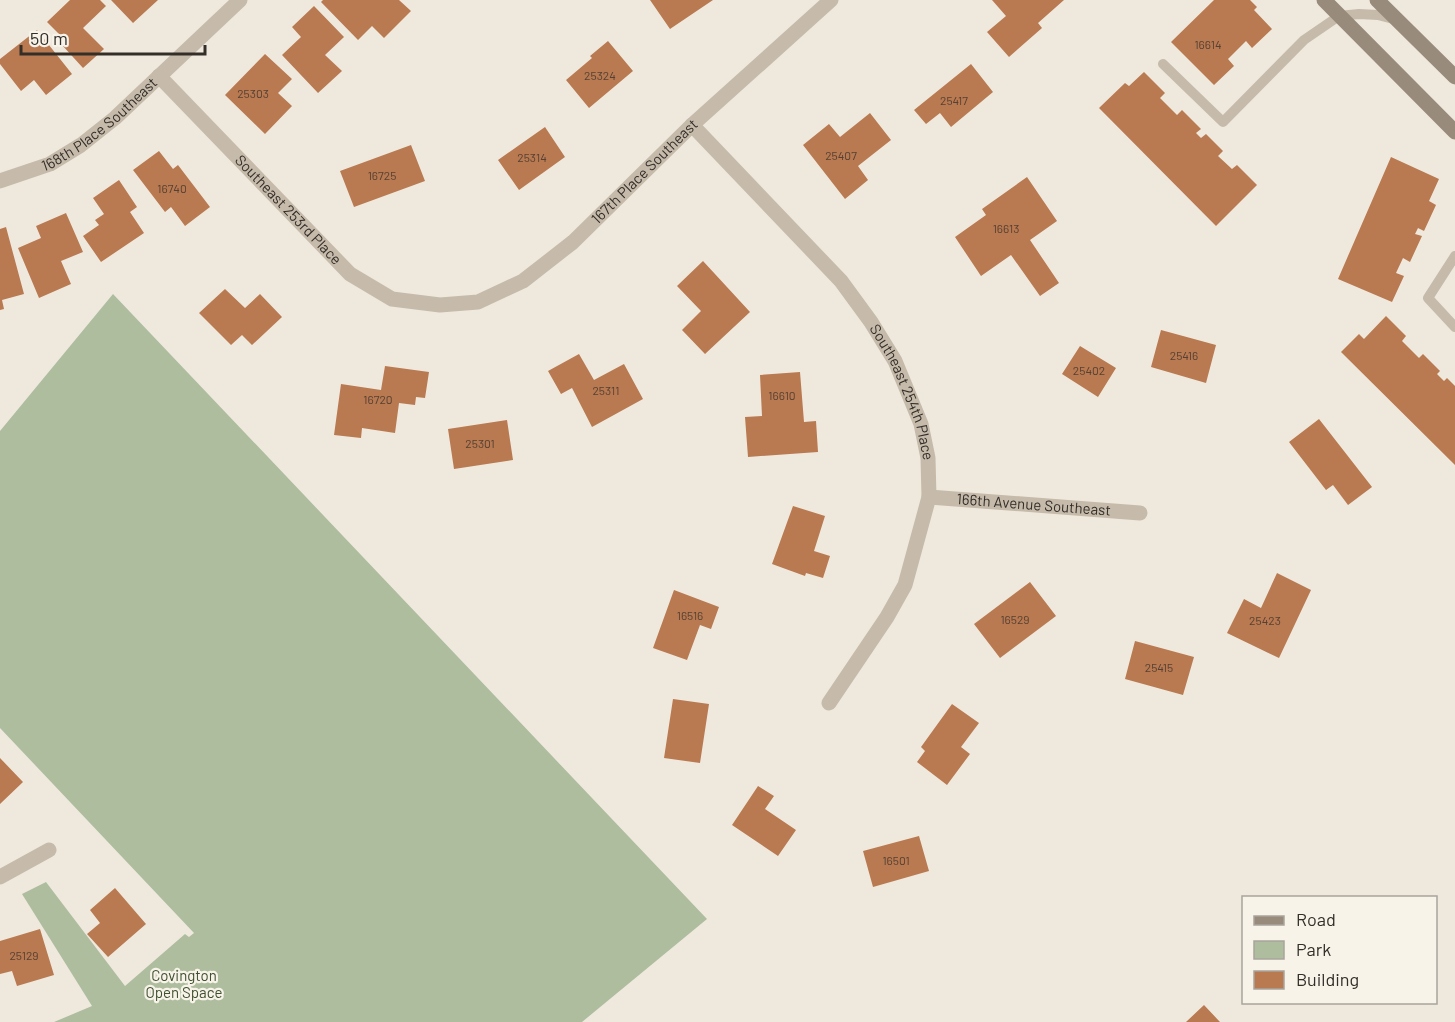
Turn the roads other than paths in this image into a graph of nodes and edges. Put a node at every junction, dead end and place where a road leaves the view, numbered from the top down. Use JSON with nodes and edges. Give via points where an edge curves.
{"nodes":[{"id":1,"x":240,"y":0,"type":"edge"},
{"id":2,"x":831,"y":0,"type":"edge"},
{"id":3,"x":1323,"y":0,"type":"edge"},
{"id":4,"x":1377,"y":0,"type":"edge"},
{"id":5,"x":1339,"y":16,"type":"junction"},
{"id":6,"x":1398,"y":20,"type":"junction"},
{"id":7,"x":1163,"y":64,"type":"dead end"},
{"id":8,"x":159,"y":76,"type":"junction"},
{"id":9,"x":1455,"y":77,"type":"edge"},
{"id":10,"x":692,"y":125,"type":"junction"},
{"id":11,"x":1455,"y":132,"type":"edge"},
{"id":12,"x":0,"y":181,"type":"edge"},
{"id":13,"x":1455,"y":256,"type":"edge"},
{"id":14,"x":440,"y":305,"type":"joint"},
{"id":15,"x":1455,"y":327,"type":"edge"},
{"id":16,"x":929,"y":497,"type":"junction"},
{"id":17,"x":1140,"y":513,"type":"dead end"},
{"id":18,"x":829,"y":703,"type":"dead end"},
{"id":19,"x":49,"y":850,"type":"dead end"},
{"id":20,"x":0,"y":878,"type":"edge"}],
"edges":[{"from":1,"to":8,"type":"street","name":"168th Place Southeast"},
{"from":2,"to":10,"type":"street","name":"167th Place Southeast"},
{"from":3,"to":5,"type":"main road"},
{"from":4,"to":6,"type":"main road"},
{"from":5,"to":6,"type":"lane","via":[[1378,15]]},
{"from":5,"to":7,"type":"lane","via":[[1304,40],[1223,122]]},
{"from":5,"to":11,"type":"main road"},
{"from":6,"to":9,"type":"main road"},
{"from":8,"to":12,"type":"street","name":"168th Place Southeast","via":[[81,145],[50,164]]},
{"from":8,"to":14,"type":"street","name":"Southeast 253rd Place","via":[[350,274],[392,298]]},
{"from":10,"to":14,"type":"street","name":"167th Place Southeast","via":[[573,242],[523,281],[478,302]]},
{"from":10,"to":16,"type":"street","name":"Southeast 254th Place","via":[[841,281],[896,361],[921,424],[928,458]]},
{"from":13,"to":15,"type":"lane","via":[[1428,298]]},
{"from":16,"to":17,"type":"street","name":"166th Avenue Southeast"},
{"from":16,"to":18,"type":"street","name":"Southeast 254th Place","via":[[905,585]]},
{"from":19,"to":20,"type":"street"}]}
